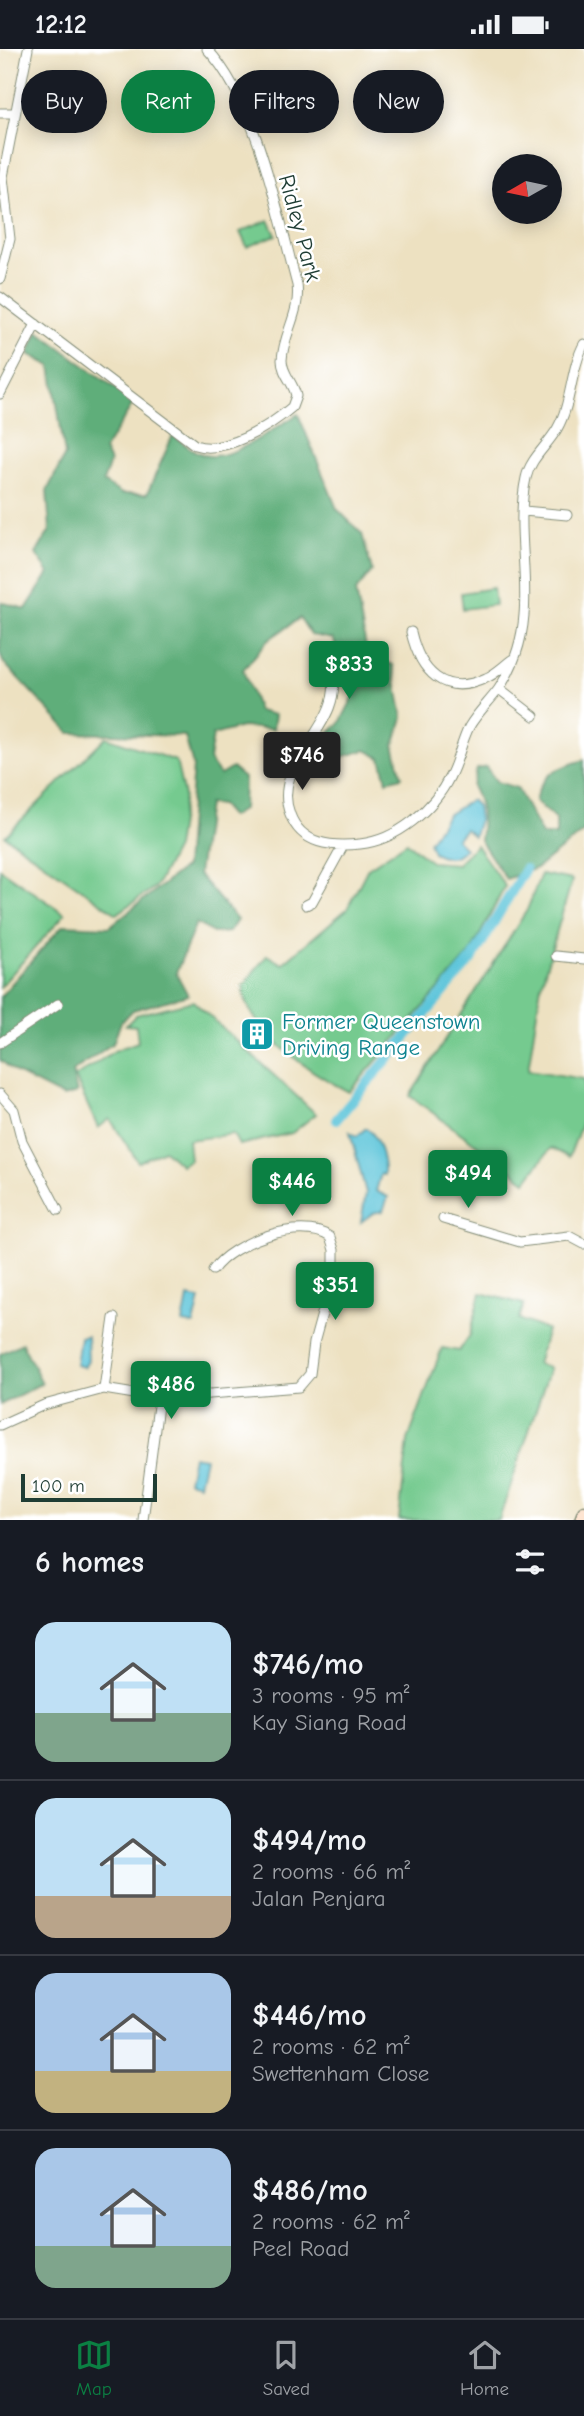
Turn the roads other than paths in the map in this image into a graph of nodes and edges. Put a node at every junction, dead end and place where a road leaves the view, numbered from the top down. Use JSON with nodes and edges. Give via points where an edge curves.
{"nodes":[{"id":1,"x":28,"y":49,"type":"edge"},
{"id":2,"x":207,"y":49,"type":"edge"},
{"id":3,"x":0,"y":113,"type":"edge"},
{"id":4,"x":14,"y":113,"type":"junction"},
{"id":5,"x":2,"y":177,"type":"edge"},
{"id":6,"x":0,"y":279,"type":"edge"},
{"id":7,"x":0,"y":297,"type":"edge"},
{"id":8,"x":36,"y":324,"type":"junction"},
{"id":9,"x":584,"y":344,"type":"edge"},
{"id":10,"x":0,"y":394,"type":"edge"},
{"id":11,"x":524,"y":510,"type":"junction"},
{"id":12,"x":567,"y":515,"type":"dead end"},
{"id":13,"x":411,"y":632,"type":"dead end"},
{"id":14,"x":515,"y":658,"type":"junction"},
{"id":15,"x":331,"y":669,"type":"dead end"},
{"id":16,"x":499,"y":689,"type":"junction"},
{"id":17,"x":534,"y":716,"type":"dead end"},
{"id":18,"x":343,"y":846,"type":"junction"},
{"id":19,"x":306,"y":905,"type":"dead end"},
{"id":20,"x":556,"y":956,"type":"dead end"},
{"id":21,"x":584,"y":959,"type":"edge"},
{"id":22,"x":58,"y":1005,"type":"dead end"},
{"id":23,"x":0,"y":1043,"type":"edge"},
{"id":24,"x":0,"y":1094,"type":"edge"},
{"id":25,"x":58,"y":1210,"type":"dead end"},
{"id":26,"x":443,"y":1219,"type":"dead end"},
{"id":27,"x":584,"y":1244,"type":"edge"},
{"id":28,"x":213,"y":1269,"type":"dead end"},
{"id":29,"x":114,"y":1318,"type":"dead end"},
{"id":30,"x":104,"y":1388,"type":"junction"},
{"id":31,"x":159,"y":1398,"type":"junction"},
{"id":32,"x":0,"y":1425,"type":"edge"},
{"id":33,"x":584,"y":1512,"type":"edge"},
{"id":34,"x":143,"y":1520,"type":"edge"},
{"id":35,"x":581,"y":1520,"type":"edge"}],
"edges":[{"from":1,"to":4,"type":"street"},
{"from":2,"to":8,"type":"street","name":"Ridley Park","via":[[219,61],[240,100],[297,285],[298,304],[282,358],[295,389],[295,403],[225,448],[205,449]]},
{"from":3,"to":4,"type":"street"},
{"from":4,"to":5,"type":"street"},
{"from":5,"to":6,"type":"street","via":[[10,239]]},
{"from":7,"to":8,"type":"street","name":"Ridley Park"},
{"from":8,"to":10,"type":"street"},
{"from":9,"to":11,"type":"street","via":[[567,407],[527,474]]},
{"from":11,"to":12,"type":"street"},
{"from":11,"to":14,"type":"street","via":[[524,615]]},
{"from":13,"to":14,"type":"street","via":[[421,664],[440,680],[454,684],[472,684],[489,677]]},
{"from":14,"to":16,"type":"street"},
{"from":15,"to":18,"type":"street","via":[[334,702],[290,775],[287,803],[299,831],[315,842]]},
{"from":16,"to":17,"type":"street"},
{"from":16,"to":18,"type":"street","via":[[470,725],[451,776],[436,798],[411,822],[382,839]]},
{"from":18,"to":19,"type":"street"},
{"from":20,"to":21,"type":"street"},
{"from":22,"to":23,"type":"street"},
{"from":24,"to":25,"type":"street","via":[[13,1110],[22,1141]]},
{"from":26,"to":27,"type":"street","via":[[520,1242],[569,1236]]},
{"from":28,"to":31,"type":"street","via":[[249,1240],[279,1233],[313,1232],[330,1237],[334,1270],[306,1381],[293,1389]]},
{"from":29,"to":30,"type":"street"},
{"from":30,"to":31,"type":"street"},
{"from":30,"to":32,"type":"street","via":[[44,1405]]},
{"from":31,"to":34,"type":"street"},
{"from":33,"to":35,"type":"street"}]}
